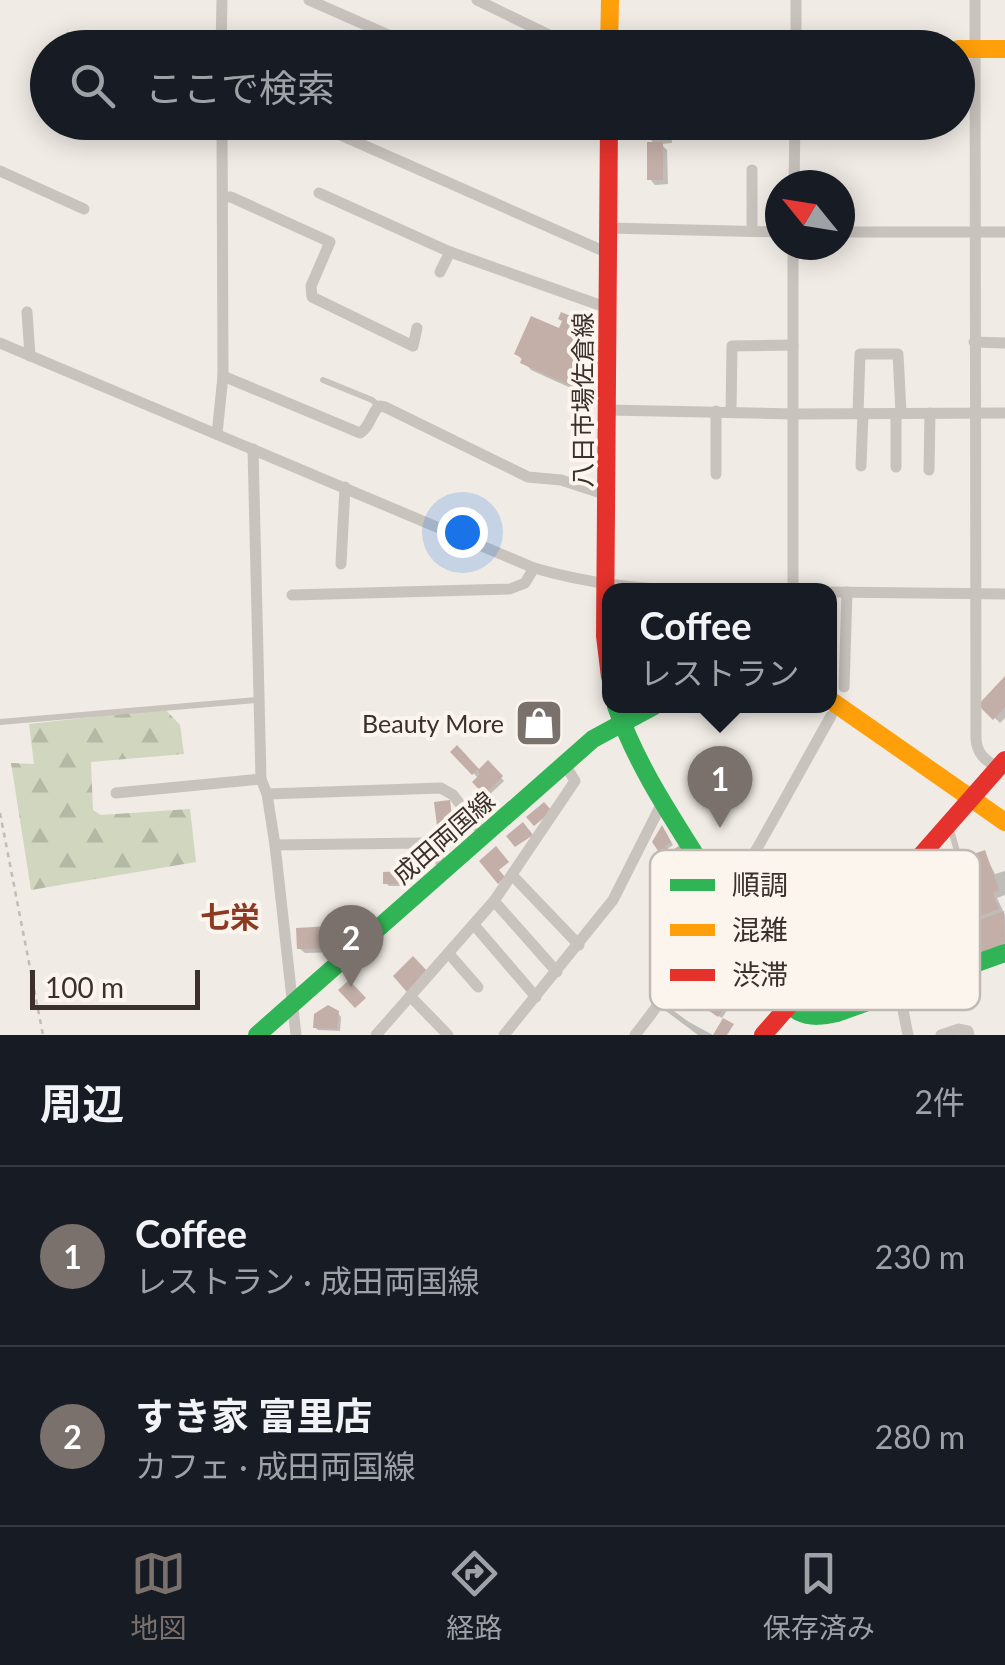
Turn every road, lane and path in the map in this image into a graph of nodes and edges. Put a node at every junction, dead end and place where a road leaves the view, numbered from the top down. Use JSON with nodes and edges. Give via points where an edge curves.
{"nodes":[{"id":1,"x":222,"y":0,"type":"edge"},
{"id":2,"x":309,"y":0,"type":"edge"},
{"id":3,"x":478,"y":0,"type":"edge"},
{"id":4,"x":610,"y":0,"type":"edge"},
{"id":5,"x":796,"y":0,"type":"edge"},
{"id":6,"x":975,"y":0,"type":"edge"},
{"id":7,"x":221,"y":30,"type":"edge"},
{"id":8,"x":377,"y":30,"type":"edge"},
{"id":9,"x":539,"y":30,"type":"edge"},
{"id":10,"x":611,"y":30,"type":"edge"},
{"id":11,"x":796,"y":30,"type":"edge"},
{"id":12,"x":969,"y":30,"type":"edge"},
{"id":13,"x":975,"y":49,"type":"edge"},
{"id":14,"x":1005,"y":49,"type":"edge"},
{"id":15,"x":222,"y":140,"type":"edge"},
{"id":16,"x":352,"y":140,"type":"edge"},
{"id":17,"x":608,"y":140,"type":"edge"},
{"id":18,"x":795,"y":140,"type":"edge"},
{"id":19,"x":970,"y":140,"type":"edge"},
{"id":20,"x":752,"y":170,"type":"dead end"},
{"id":21,"x":794,"y":170,"type":"edge"},
{"id":22,"x":0,"y":171,"type":"edge"},
{"id":23,"x":319,"y":193,"type":"dead end"},
{"id":24,"x":224,"y":197,"type":"junction"},
{"id":25,"x":84,"y":209,"type":"dead end"},
{"id":26,"x":608,"y":228,"type":"junction"},
{"id":27,"x":752,"y":231,"type":"junction"},
{"id":28,"x":765,"y":231,"type":"edge"},
{"id":29,"x":855,"y":232,"type":"edge"},
{"id":30,"x":974,"y":232,"type":"junction"},
{"id":31,"x":1005,"y":232,"type":"edge"},
{"id":32,"x":450,"y":252,"type":"junction"},
{"id":33,"x":608,"y":252,"type":"junction"},
{"id":34,"x":793,"y":260,"type":"edge"},
{"id":35,"x":440,"y":272,"type":"dead end"},
{"id":36,"x":608,"y":308,"type":"junction"},
{"id":37,"x":28,"y":312,"type":"dead end"},
{"id":38,"x":417,"y":328,"type":"dead end"},
{"id":39,"x":974,"y":342,"type":"junction"},
{"id":40,"x":0,"y":343,"type":"edge"},
{"id":41,"x":1005,"y":343,"type":"edge"},
{"id":42,"x":793,"y":345,"type":"junction"},
{"id":43,"x":30,"y":356,"type":"junction"},
{"id":44,"x":223,"y":376,"type":"junction"},
{"id":45,"x":323,"y":380,"type":"dead end"},
{"id":46,"x":379,"y":406,"type":"junction"},
{"id":47,"x":608,"y":410,"type":"junction"},
{"id":48,"x":716,"y":411,"type":"junction"},
{"id":49,"x":731,"y":412,"type":"junction"},
{"id":50,"x":860,"y":413,"type":"junction"},
{"id":51,"x":898,"y":413,"type":"junction"},
{"id":52,"x":930,"y":413,"type":"junction"},
{"id":53,"x":973,"y":413,"type":"junction"},
{"id":54,"x":1005,"y":413,"type":"edge"},
{"id":55,"x":793,"y":414,"type":"junction"},
{"id":56,"x":217,"y":434,"type":"junction"},
{"id":57,"x":253,"y":449,"type":"junction"},
{"id":58,"x":861,"y":466,"type":"dead end"},
{"id":59,"x":896,"y":467,"type":"dead end"},
{"id":60,"x":929,"y":470,"type":"dead end"},
{"id":61,"x":716,"y":474,"type":"dead end"},
{"id":62,"x":345,"y":487,"type":"junction"},
{"id":63,"x":607,"y":495,"type":"junction"},
{"id":64,"x":341,"y":564,"type":"dead end"},
{"id":65,"x":534,"y":568,"type":"junction"},
{"id":66,"x":606,"y":581,"type":"junction"},
{"id":67,"x":616,"y":583,"type":"edge"},
{"id":68,"x":793,"y":583,"type":"edge"},
{"id":69,"x":837,"y":592,"type":"edge"},
{"id":70,"x":847,"y":592,"type":"junction"},
{"id":71,"x":974,"y":594,"type":"junction"},
{"id":72,"x":1005,"y":594,"type":"edge"},
{"id":73,"x":292,"y":596,"type":"dead end"},
{"id":74,"x":837,"y":683,"type":"edge"},
{"id":75,"x":256,"y":700,"type":"junction"},
{"id":76,"x":837,"y":702,"type":"edge"},
{"id":77,"x":828,"y":713,"type":"edge"},
{"id":78,"x":618,"y":714,"type":"edge"},
{"id":79,"x":0,"y":722,"type":"edge"},
{"id":80,"x":564,"y":763,"type":"junction"},
{"id":81,"x":1001,"y":764,"type":"edge"},
{"id":82,"x":260,"y":779,"type":"junction"},
{"id":83,"x":116,"y":794,"type":"dead end"},
{"id":84,"x":267,"y":794,"type":"junction"},
{"id":85,"x":972,"y":797,"type":"junction"},
{"id":86,"x":662,"y":803,"type":"junction"},
{"id":87,"x":0,"y":813,"type":"edge"},
{"id":88,"x":1005,"y":822,"type":"edge"},
{"id":89,"x":949,"y":824,"type":"junction"},
{"id":90,"x":484,"y":835,"type":"junction"},
{"id":91,"x":275,"y":845,"type":"junction"},
{"id":92,"x":692,"y":850,"type":"edge"},
{"id":93,"x":753,"y":850,"type":"edge"},
{"id":94,"x":927,"y":850,"type":"edge"},
{"id":95,"x":957,"y":850,"type":"edge"},
{"id":96,"x":446,"y":868,"type":"junction"},
{"id":97,"x":512,"y":875,"type":"junction"},
{"id":98,"x":494,"y":902,"type":"junction"},
{"id":99,"x":474,"y":926,"type":"junction"},
{"id":100,"x":579,"y":945,"type":"junction"},
{"id":101,"x":1005,"y":953,"type":"edge"},
{"id":102,"x":450,"y":955,"type":"junction"},
{"id":103,"x":980,"y":960,"type":"edge"},
{"id":104,"x":557,"y":972,"type":"junction"},
{"id":105,"x":478,"y":987,"type":"dead end"},
{"id":106,"x":410,"y":996,"type":"junction"},
{"id":107,"x":536,"y":998,"type":"junction"},
{"id":108,"x":294,"y":1002,"type":"junction"},
{"id":109,"x":656,"y":1010,"type":"edge"},
{"id":110,"x":785,"y":1010,"type":"edge"},
{"id":111,"x":799,"y":1010,"type":"edge"},
{"id":112,"x":839,"y":1010,"type":"edge"},
{"id":113,"x":907,"y":1010,"type":"edge"},
{"id":114,"x":386,"y":1024,"type":"junction"},
{"id":115,"x":43,"y":1035,"type":"edge"},
{"id":116,"x":257,"y":1035,"type":"edge"},
{"id":117,"x":296,"y":1035,"type":"edge"},
{"id":118,"x":376,"y":1035,"type":"edge"},
{"id":119,"x":395,"y":1035,"type":"edge"},
{"id":120,"x":448,"y":1035,"type":"edge"},
{"id":121,"x":504,"y":1035,"type":"edge"},
{"id":122,"x":635,"y":1035,"type":"edge"},
{"id":123,"x":763,"y":1035,"type":"edge"},
{"id":124,"x":908,"y":1035,"type":"edge"},
{"id":125,"x":941,"y":1035,"type":"edge"},
{"id":126,"x":969,"y":1035,"type":"edge"}],
"edges":[{"from":1,"to":7,"type":"street"},
{"from":2,"to":8,"type":"street"},
{"from":3,"to":9,"type":"street"},
{"from":4,"to":10,"type":"main road"},
{"from":5,"to":11,"type":"street"},
{"from":6,"to":12,"type":"street"},
{"from":13,"to":14,"type":"main road"},
{"from":15,"to":24,"type":"street"},
{"from":16,"to":33,"type":"street"},
{"from":17,"to":26,"type":"main road","name":"八日市場佐倉線"},
{"from":18,"to":21,"type":"street"},
{"from":19,"to":30,"type":"street"},
{"from":20,"to":27,"type":"street"},
{"from":22,"to":25,"type":"street"},
{"from":23,"to":32,"type":"street"},
{"from":24,"to":38,"type":"street","via":[[330,242],[312,297],[413,346]]},
{"from":24,"to":44,"type":"street"},
{"from":26,"to":27,"type":"street"},
{"from":26,"to":33,"type":"main road","name":"八日市場佐倉線"},
{"from":27,"to":28,"type":"street"},
{"from":29,"to":30,"type":"street"},
{"from":30,"to":31,"type":"street"},
{"from":30,"to":39,"type":"street"},
{"from":32,"to":35,"type":"street"},
{"from":32,"to":36,"type":"street"},
{"from":33,"to":36,"type":"main road","name":"八日市場佐倉線"},
{"from":34,"to":42,"type":"street"},
{"from":36,"to":47,"type":"main road","name":"八日市場佐倉線"},
{"from":37,"to":43,"type":"street"},
{"from":39,"to":41,"type":"street"},
{"from":39,"to":53,"type":"street"},
{"from":40,"to":43,"type":"street"},
{"from":42,"to":49,"type":"street","via":[[732,346]]},
{"from":42,"to":55,"type":"street"},
{"from":43,"to":56,"type":"street"},
{"from":44,"to":46,"type":"street","via":[[360,433]]},
{"from":44,"to":56,"type":"street"},
{"from":45,"to":46,"type":"lane"},
{"from":46,"to":63,"type":"street","via":[[528,478]]},
{"from":47,"to":48,"type":"street"},
{"from":47,"to":63,"type":"main road","name":"八日市場佐倉線"},
{"from":48,"to":49,"type":"street"},
{"from":48,"to":61,"type":"street"},
{"from":49,"to":55,"type":"street"},
{"from":50,"to":51,"type":"street"},
{"from":50,"to":51,"type":"street","via":[[860,354],[898,354]]},
{"from":50,"to":55,"type":"street"},
{"from":50,"to":58,"type":"street"},
{"from":51,"to":52,"type":"street"},
{"from":51,"to":59,"type":"street"},
{"from":52,"to":53,"type":"street"},
{"from":52,"to":60,"type":"street"},
{"from":53,"to":54,"type":"street"},
{"from":53,"to":71,"type":"street"},
{"from":55,"to":68,"type":"street"},
{"from":56,"to":57,"type":"street"},
{"from":57,"to":62,"type":"street"},
{"from":57,"to":75,"type":"street"},
{"from":62,"to":64,"type":"street"},
{"from":62,"to":65,"type":"street"},
{"from":63,"to":66,"type":"main road","name":"八日市場佐倉線"},
{"from":65,"to":66,"type":"street"},
{"from":65,"to":73,"type":"street","via":[[510,588]]},
{"from":66,"to":67,"type":"street"},
{"from":69,"to":70,"type":"street"},
{"from":70,"to":71,"type":"street"},
{"from":70,"to":74,"type":"street"},
{"from":71,"to":72,"type":"street"},
{"from":71,"to":81,"type":"street","via":[[977,749]]},
{"from":75,"to":79,"type":"lane"},
{"from":75,"to":82,"type":"street"},
{"from":76,"to":85,"type":"main road"},
{"from":77,"to":93,"type":"street"},
{"from":78,"to":80,"type":"main road","name":"成田両国線"},
{"from":78,"to":86,"type":"main road"},
{"from":80,"to":90,"type":"main road","name":"成田両国線"},
{"from":80,"to":97,"type":"street","via":[[576,780]]},
{"from":81,"to":85,"type":"main road"},
{"from":82,"to":83,"type":"street"},
{"from":82,"to":84,"type":"street"},
{"from":84,"to":90,"type":"street","via":[[441,788]]},
{"from":84,"to":91,"type":"street"},
{"from":85,"to":88,"type":"main road"},
{"from":85,"to":89,"type":"main road"},
{"from":86,"to":92,"type":"main road"},
{"from":86,"to":100,"type":"street","via":[[613,900]]},
{"from":87,"to":115,"type":"path"},
{"from":89,"to":94,"type":"main road"},
{"from":89,"to":95,"type":"lane"},
{"from":90,"to":96,"type":"main road","name":"成田両国線"},
{"from":91,"to":96,"type":"street","via":[[421,843]]},
{"from":91,"to":108,"type":"street"},
{"from":96,"to":108,"type":"main road","name":"成田両国線"},
{"from":97,"to":98,"type":"street"},
{"from":97,"to":100,"type":"street"},
{"from":98,"to":99,"type":"street"},
{"from":98,"to":104,"type":"street"},
{"from":99,"to":102,"type":"street"},
{"from":99,"to":107,"type":"street"},
{"from":100,"to":104,"type":"street"},
{"from":101,"to":103,"type":"main road"},
{"from":102,"to":105,"type":"street"},
{"from":102,"to":106,"type":"street"},
{"from":104,"to":107,"type":"street"},
{"from":106,"to":114,"type":"street"},
{"from":106,"to":120,"type":"street"},
{"from":107,"to":121,"type":"street"},
{"from":108,"to":116,"type":"main road","name":"成田両国線"},
{"from":108,"to":117,"type":"street"},
{"from":109,"to":122,"type":"street"},
{"from":110,"to":123,"type":"main road"},
{"from":111,"to":112,"type":"main road","via":[[810,1017]]},
{"from":113,"to":124,"type":"street"},
{"from":114,"to":118,"type":"street"},
{"from":114,"to":119,"type":"street"},
{"from":125,"to":126,"type":"street","via":[[958,1029]]}]}
